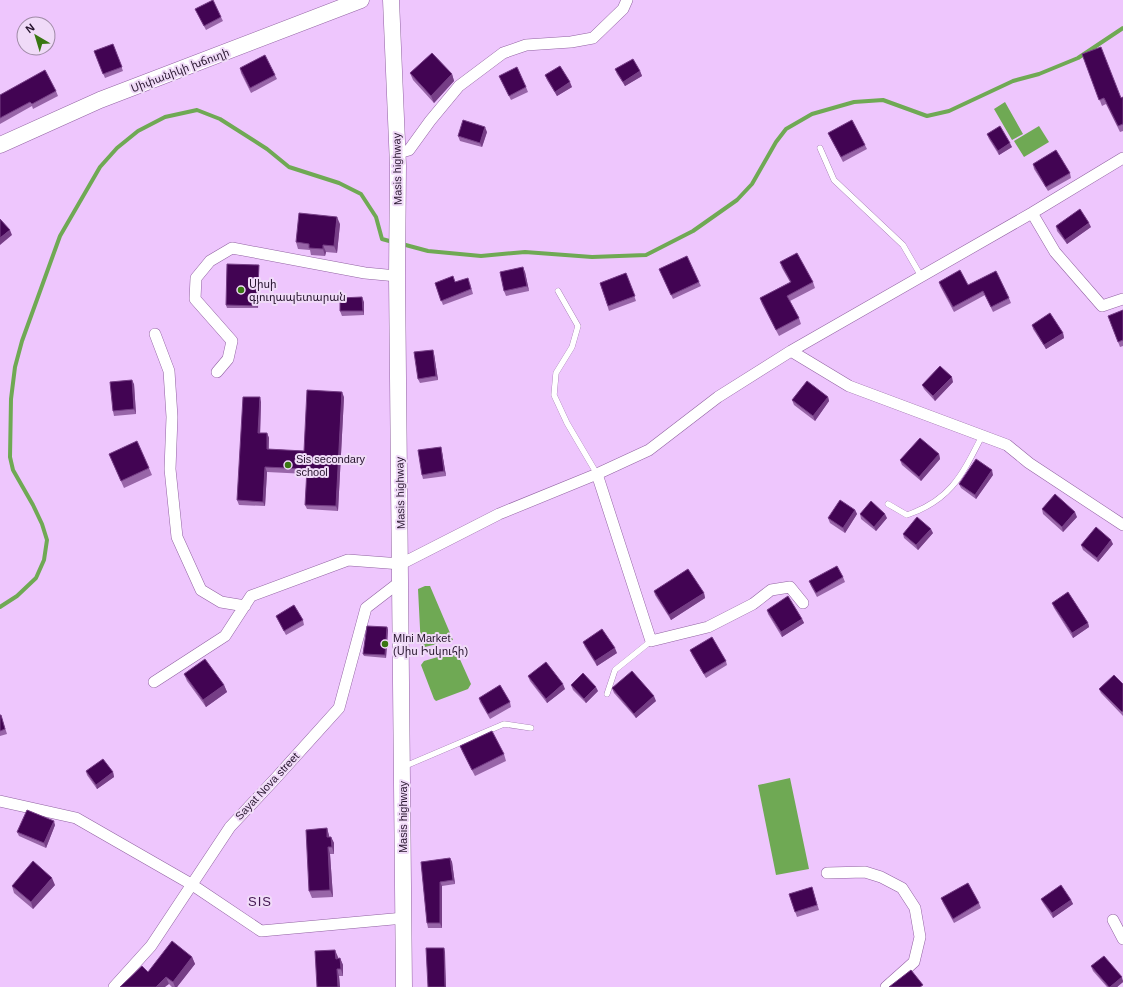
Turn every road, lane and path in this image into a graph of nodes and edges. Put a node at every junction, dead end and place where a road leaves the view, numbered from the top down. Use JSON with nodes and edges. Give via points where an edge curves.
{"nodes":[{"id":1,"x":361,"y":0,"type":"edge"},
{"id":2,"x":391,"y":0,"type":"edge"},
{"id":3,"x":627,"y":0,"type":"edge"},
{"id":4,"x":0,"y":145,"type":"edge"},
{"id":5,"x":820,"y":148,"type":"dead end"},
{"id":6,"x":1123,"y":158,"type":"edge"},
{"id":7,"x":398,"y":160,"type":"junction"},
{"id":8,"x":1032,"y":213,"type":"junction"},
{"id":9,"x":398,"y":276,"type":"junction"},
{"id":10,"x":921,"y":276,"type":"junction"},
{"id":11,"x":558,"y":292,"type":"dead end"},
{"id":12,"x":1123,"y":299,"type":"edge"},
{"id":13,"x":155,"y":334,"type":"dead end"},
{"id":14,"x":791,"y":351,"type":"junction"},
{"id":15,"x":216,"y":372,"type":"dead end"},
{"id":16,"x":982,"y":436,"type":"junction"},
{"id":17,"x":597,"y":474,"type":"junction"},
{"id":18,"x":888,"y":504,"type":"dead end"},
{"id":19,"x":1123,"y":525,"type":"edge"},
{"id":20,"x":401,"y":564,"type":"junction"},
{"id":21,"x":401,"y":582,"type":"junction"},
{"id":22,"x":803,"y":603,"type":"dead end"},
{"id":23,"x":245,"y":606,"type":"junction"},
{"id":24,"x":650,"y":641,"type":"junction"},
{"id":25,"x":154,"y":682,"type":"dead end"},
{"id":26,"x":607,"y":694,"type":"dead end"},
{"id":27,"x":531,"y":728,"type":"dead end"},
{"id":28,"x":402,"y":767,"type":"junction"},
{"id":29,"x":0,"y":801,"type":"edge"},
{"id":30,"x":827,"y":873,"type":"dead end"},
{"id":31,"x":191,"y":884,"type":"junction"},
{"id":32,"x":404,"y":918,"type":"junction"},
{"id":33,"x":1113,"y":920,"type":"dead end"},
{"id":34,"x":1123,"y":939,"type":"edge"},
{"id":35,"x":114,"y":987,"type":"edge"},
{"id":36,"x":404,"y":987,"type":"edge"},
{"id":37,"x":886,"y":987,"type":"edge"}],
"edges":[{"from":1,"to":4,"type":"main road","name":"Սիփանիկի խճուղի","via":[[100,100]]},
{"from":2,"to":7,"type":"main road","name":"Masis highway"},
{"from":3,"to":7,"type":"street","via":[[624,9],[593,38],[526,45],[504,52],[459,86],[409,150]]},
{"from":5,"to":10,"type":"lane","via":[[834,180],[902,245]]},
{"from":6,"to":8,"type":"street"},
{"from":7,"to":9,"type":"main road","name":"Masis highway"},
{"from":8,"to":10,"type":"street"},
{"from":8,"to":12,"type":"street","via":[[1055,252],[1102,306]]},
{"from":9,"to":15,"type":"street","via":[[365,273],[232,248],[210,260],[196,278],[196,299],[232,341],[228,359]]},
{"from":9,"to":20,"type":"main road","name":"Masis highway"},
{"from":10,"to":14,"type":"street"},
{"from":11,"to":17,"type":"lane","via":[[578,326],[572,347],[556,373],[554,395]]},
{"from":13,"to":23,"type":"street","via":[[169,371],[172,417],[170,469],[177,538],[202,590],[221,602]]},
{"from":14,"to":16,"type":"street","via":[[849,386]]},
{"from":14,"to":17,"type":"street","via":[[718,397],[649,450]]},
{"from":16,"to":18,"type":"lane","via":[[965,469],[940,500],[907,515]]},
{"from":16,"to":19,"type":"street","via":[[1007,445],[1029,463]]},
{"from":17,"to":20,"type":"street","via":[[499,514]]},
{"from":17,"to":24,"type":"street"},
{"from":20,"to":21,"type":"main road","name":"Masis highway"},
{"from":20,"to":23,"type":"street","via":[[348,560],[252,596]]},
{"from":21,"to":28,"type":"main road","name":"Masis highway"},
{"from":21,"to":31,"type":"street","name":"Sayat Nova street","via":[[366,608],[339,708],[230,827]]},
{"from":22,"to":24,"type":"street","via":[[790,587],[771,590],[753,604],[708,627]]},
{"from":23,"to":25,"type":"street","via":[[225,636]]},
{"from":24,"to":26,"type":"lane","via":[[615,670]]},
{"from":27,"to":28,"type":"lane","via":[[504,724]]},
{"from":28,"to":32,"type":"main road","name":"Masis highway"},
{"from":29,"to":31,"type":"street","via":[[76,818]]},
{"from":30,"to":37,"type":"street","via":[[865,872],[881,877],[902,888],[915,908],[920,937],[914,962]]},
{"from":31,"to":32,"type":"street","via":[[261,930]]},
{"from":31,"to":35,"type":"street","name":"Sayat Nova street","via":[[151,946]]},
{"from":32,"to":36,"type":"main road","name":"Masis highway"},
{"from":33,"to":34,"type":"street"}]}
